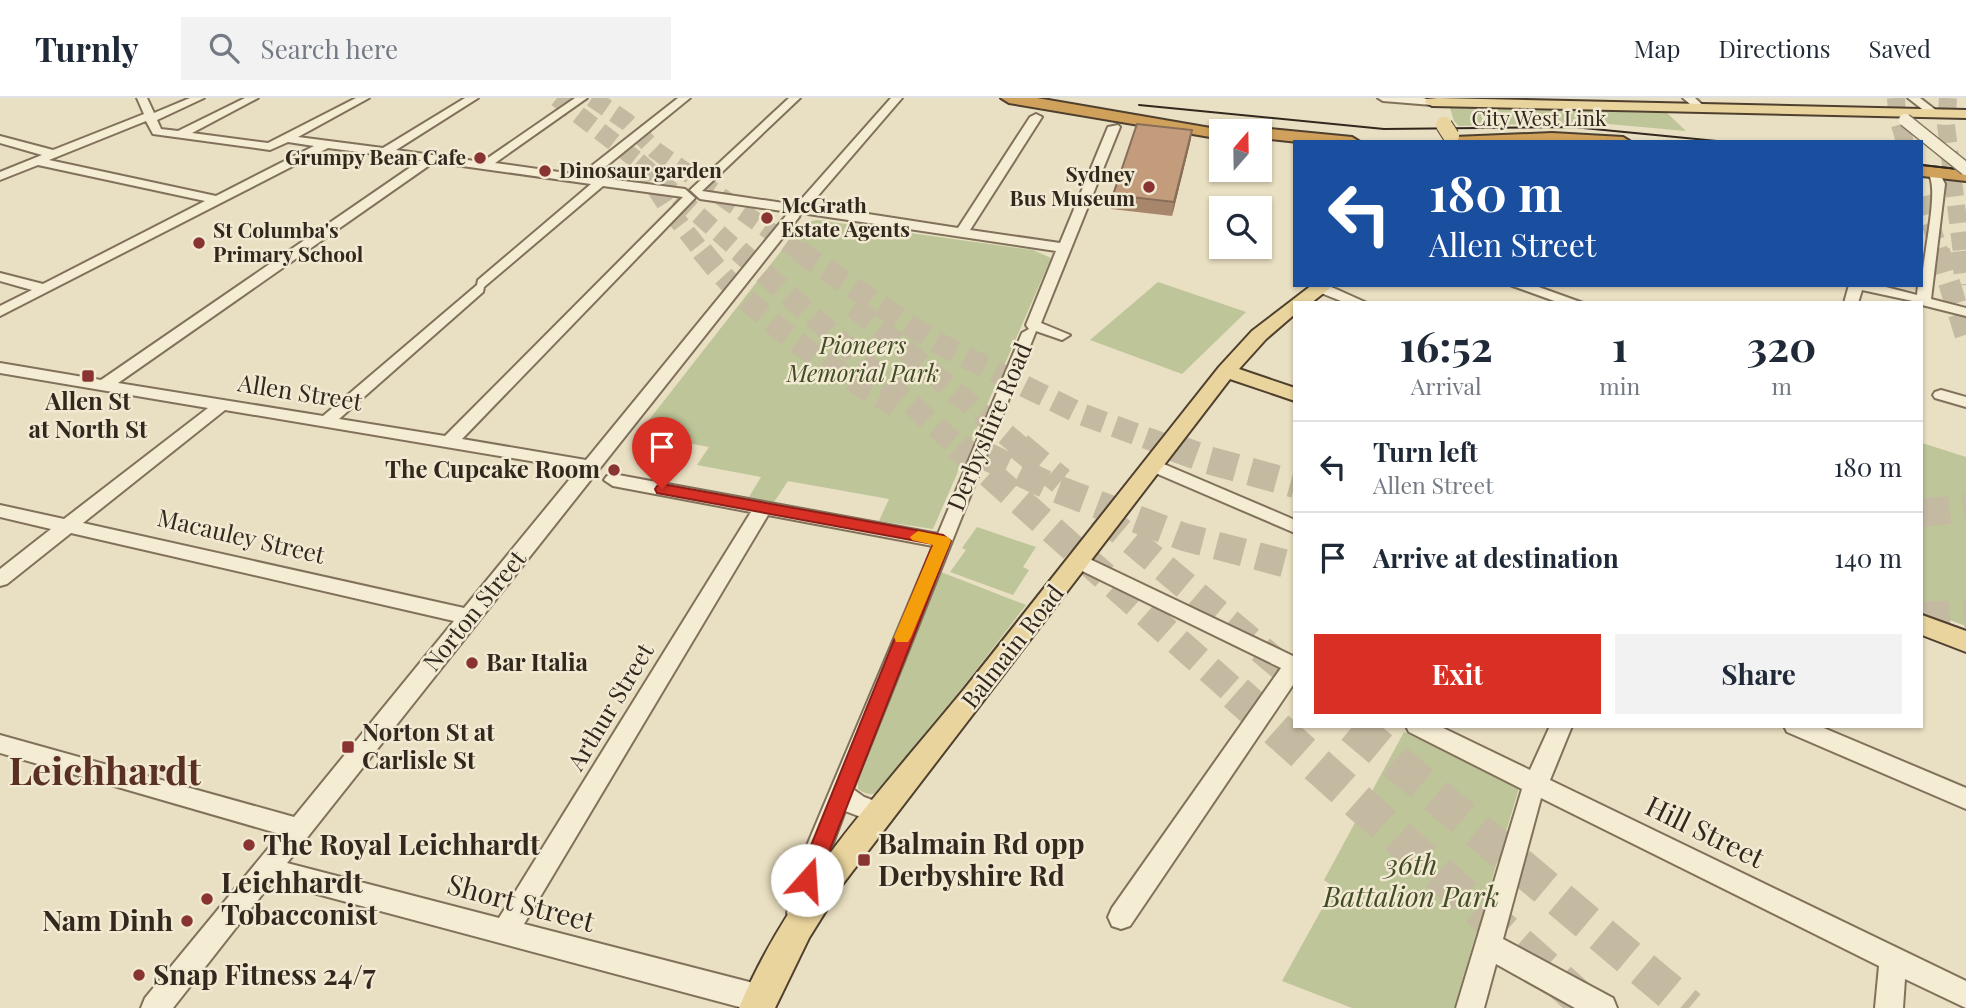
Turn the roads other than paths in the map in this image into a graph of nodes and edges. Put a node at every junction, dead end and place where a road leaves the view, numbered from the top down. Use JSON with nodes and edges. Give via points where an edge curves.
{"nodes":[{"id":1,"x":142,"y":98,"type":"edge"},
{"id":2,"x":199,"y":98,"type":"edge"},
{"id":3,"x":253,"y":98,"type":"edge"},
{"id":4,"x":364,"y":98,"type":"edge"},
{"id":5,"x":473,"y":98,"type":"edge"},
{"id":6,"x":582,"y":98,"type":"edge"},
{"id":7,"x":685,"y":98,"type":"edge"},
{"id":8,"x":795,"y":98,"type":"edge"},
{"id":9,"x":897,"y":98,"type":"edge"},
{"id":10,"x":1009,"y":98,"type":"edge"},
{"id":11,"x":1044,"y":98,"type":"edge"},
{"id":12,"x":1383,"y":98,"type":"edge"},
{"id":13,"x":1688,"y":98,"type":"edge"},
{"id":14,"x":1913,"y":98,"type":"edge"},
{"id":15,"x":1431,"y":100,"type":"edge"},
{"id":16,"x":1520,"y":102,"type":"edge"},
{"id":17,"x":1602,"y":103,"type":"edge"},
{"id":18,"x":1702,"y":109,"type":"junction"},
{"id":19,"x":1935,"y":114,"type":"junction"},
{"id":20,"x":1966,"y":114,"type":"edge"},
{"id":21,"x":150,"y":117,"type":"junction"},
{"id":22,"x":1036,"y":117,"type":"dead end"},
{"id":23,"x":1901,"y":117,"type":"junction"},
{"id":24,"x":1114,"y":127,"type":"dead end"},
{"id":25,"x":1209,"y":129,"type":"edge"},
{"id":26,"x":1209,"y":129,"type":"edge"},
{"id":27,"x":1272,"y":134,"type":"edge"},
{"id":28,"x":177,"y":136,"type":"junction"},
{"id":29,"x":1451,"y":136,"type":"edge"},
{"id":30,"x":0,"y":139,"type":"edge"},
{"id":31,"x":290,"y":139,"type":"junction"},
{"id":32,"x":1332,"y":140,"type":"edge"},
{"id":33,"x":1588,"y":140,"type":"edge"},
{"id":34,"x":1272,"y":141,"type":"edge"},
{"id":35,"x":326,"y":144,"type":"junction"},
{"id":36,"x":1293,"y":144,"type":"edge"},
{"id":37,"x":385,"y":152,"type":"junction"},
{"id":38,"x":53,"y":154,"type":"junction"},
{"id":39,"x":432,"y":158,"type":"junction"},
{"id":40,"x":35,"y":161,"type":"junction"},
{"id":41,"x":484,"y":166,"type":"junction"},
{"id":42,"x":1966,"y":169,"type":"edge"},
{"id":43,"x":1926,"y":175,"type":"edge"},
{"id":44,"x":0,"y":176,"type":"edge"},
{"id":45,"x":1966,"y":178,"type":"edge"},
{"id":46,"x":582,"y":179,"type":"junction"},
{"id":47,"x":600,"y":182,"type":"junction"},
{"id":48,"x":692,"y":194,"type":"junction"},
{"id":49,"x":217,"y":200,"type":"junction"},
{"id":50,"x":799,"y":209,"type":"junction"},
{"id":51,"x":962,"y":233,"type":"junction"},
{"id":52,"x":1064,"y":248,"type":"junction"},
{"id":53,"x":0,"y":277,"type":"edge"},
{"id":54,"x":1323,"y":287,"type":"edge"},
{"id":55,"x":1524,"y":287,"type":"edge"},
{"id":56,"x":1866,"y":287,"type":"edge"},
{"id":57,"x":45,"y":289,"type":"junction"},
{"id":58,"x":1301,"y":301,"type":"edge"},
{"id":59,"x":1355,"y":301,"type":"edge"},
{"id":60,"x":1569,"y":301,"type":"edge"},
{"id":61,"x":1923,"y":301,"type":"junction"},
{"id":62,"x":1293,"y":306,"type":"edge"},
{"id":63,"x":0,"y":312,"type":"edge"},
{"id":64,"x":1966,"y":312,"type":"edge"},
{"id":65,"x":1030,"y":333,"type":"dead end"},
{"id":66,"x":1062,"y":335,"type":"dead end"},
{"id":67,"x":0,"y":368,"type":"edge"},
{"id":68,"x":1226,"y":371,"type":"junction"},
{"id":69,"x":104,"y":385,"type":"junction"},
{"id":70,"x":1293,"y":394,"type":"edge"},
{"id":71,"x":1941,"y":396,"type":"dead end"},
{"id":72,"x":1966,"y":402,"type":"edge"},
{"id":73,"x":222,"y":405,"type":"junction"},
{"id":74,"x":326,"y":422,"type":"junction"},
{"id":75,"x":449,"y":442,"type":"junction"},
{"id":76,"x":1152,"y":465,"type":"junction"},
{"id":77,"x":591,"y":466,"type":"junction"},
{"id":78,"x":612,"y":480,"type":"dead end"},
{"id":79,"x":762,"y":509,"type":"junction"},
{"id":80,"x":0,"y":510,"type":"edge"},
{"id":81,"x":67,"y":526,"type":"junction"},
{"id":82,"x":1293,"y":526,"type":"edge"},
{"id":83,"x":943,"y":541,"type":"junction"},
{"id":84,"x":1079,"y":561,"type":"junction"},
{"id":85,"x":0,"y":579,"type":"edge"},
{"id":86,"x":470,"y":617,"type":"junction"},
{"id":87,"x":1923,"y":625,"type":"edge"},
{"id":88,"x":1966,"y":642,"type":"edge"},
{"id":89,"x":1293,"y":666,"type":"edge"},
{"id":90,"x":1293,"y":667,"type":"edge"},
{"id":91,"x":1421,"y":728,"type":"edge"},
{"id":92,"x":1560,"y":728,"type":"edge"},
{"id":93,"x":1801,"y":728,"type":"edge"},
{"id":94,"x":0,"y":744,"type":"edge"},
{"id":95,"x":1533,"y":790,"type":"junction"},
{"id":96,"x":840,"y":793,"type":"junction"},
{"id":97,"x":1966,"y":799,"type":"edge"},
{"id":98,"x":882,"y":814,"type":"junction"},
{"id":99,"x":299,"y":829,"type":"junction"},
{"id":100,"x":266,"y":869,"type":"junction"},
{"id":101,"x":1121,"y":917,"type":"dead end"},
{"id":102,"x":797,"y":927,"type":"junction"},
{"id":103,"x":505,"y":932,"type":"junction"},
{"id":104,"x":1487,"y":945,"type":"junction"},
{"id":105,"x":1893,"y":960,"type":"junction"},
{"id":106,"x":1966,"y":995,"type":"edge"},
{"id":107,"x":759,"y":1004,"type":"edge"},
{"id":108,"x":155,"y":1008,"type":"edge"},
{"id":109,"x":1470,"y":1008,"type":"edge"},
{"id":110,"x":1603,"y":1008,"type":"edge"},
{"id":111,"x":1889,"y":1008,"type":"edge"}],
"edges":[{"from":1,"to":21,"type":"street"},
{"from":2,"to":21,"type":"street"},
{"from":3,"to":28,"type":"street"},
{"from":4,"to":31,"type":"street"},
{"from":5,"to":37,"type":"street"},
{"from":6,"to":41,"type":"street"},
{"from":7,"to":46,"type":"street"},
{"from":8,"to":48,"type":"street"},
{"from":9,"to":50,"type":"street","name":"Norton Street"},
{"from":10,"to":25,"type":"highway"},
{"from":11,"to":26,"type":"highway"},
{"from":12,"to":15,"type":"street"},
{"from":13,"to":18,"type":"street"},
{"from":14,"to":19,"type":"street"},
{"from":15,"to":16,"type":"main road"},
{"from":15,"to":29,"type":"main road"},
{"from":16,"to":17,"type":"main road"},
{"from":17,"to":18,"type":"main road"},
{"from":18,"to":23,"type":"main road"},
{"from":19,"to":20,"type":"main road"},
{"from":19,"to":23,"type":"main road"},
{"from":21,"to":28,"type":"street","via":[[156,132]]},
{"from":21,"to":38,"type":"street"},
{"from":22,"to":51,"type":"street"},
{"from":23,"to":42,"type":"street","bridge":true},
{"from":24,"to":52,"type":"street","name":"Derbyshire Road"},
{"from":27,"to":32,"type":"highway"},
{"from":28,"to":31,"type":"street","via":[[260,148]]},
{"from":29,"to":33,"type":"highway","name":"City West Link"},
{"from":30,"to":38,"type":"street"},
{"from":31,"to":35,"type":"street"},
{"from":34,"to":36,"type":"highway"},
{"from":35,"to":37,"type":"street"},
{"from":35,"to":49,"type":"street"},
{"from":37,"to":39,"type":"street"},
{"from":38,"to":40,"type":"street"},
{"from":39,"to":41,"type":"street"},
{"from":39,"to":69,"type":"street"},
{"from":40,"to":44,"type":"street"},
{"from":40,"to":49,"type":"street"},
{"from":41,"to":46,"type":"street"},
{"from":43,"to":45,"type":"highway"},
{"from":43,"to":61,"type":"street","via":[[1939,184]]},
{"from":46,"to":47,"type":"street"},
{"from":47,"to":48,"type":"street"},
{"from":47,"to":74,"type":"street"},
{"from":48,"to":50,"type":"street"},
{"from":48,"to":75,"type":"street"},
{"from":49,"to":57,"type":"street"},
{"from":50,"to":51,"type":"street"},
{"from":50,"to":77,"type":"street","name":"Norton Street"},
{"from":51,"to":52,"type":"street"},
{"from":52,"to":66,"type":"street","name":"Derbyshire Road","via":[[1033,325]]},
{"from":53,"to":57,"type":"street"},
{"from":54,"to":58,"type":"main road","name":"Balmain Road"},
{"from":54,"to":59,"type":"street"},
{"from":55,"to":60,"type":"street"},
{"from":56,"to":61,"type":"street"},
{"from":57,"to":63,"type":"street"},
{"from":61,"to":64,"type":"street"},
{"from":62,"to":68,"type":"main road","name":"Balmain Road","via":[[1259,334]]},
{"from":65,"to":83,"type":"street","name":"Derbyshire Road"},
{"from":67,"to":69,"type":"street","name":"Allen Street"},
{"from":68,"to":70,"type":"main road"},
{"from":68,"to":76,"type":"main road","name":"Balmain Road"},
{"from":69,"to":73,"type":"street","name":"Allen Street"},
{"from":71,"to":72,"type":"street"},
{"from":73,"to":74,"type":"street","name":"Allen Street"},
{"from":73,"to":81,"type":"street"},
{"from":74,"to":75,"type":"street","name":"Allen Street"},
{"from":75,"to":77,"type":"street","name":"Allen Street"},
{"from":76,"to":82,"type":"street"},
{"from":76,"to":84,"type":"main road","name":"Balmain Road"},
{"from":77,"to":86,"type":"street","name":"Norton Street"},
{"from":78,"to":79,"type":"street"},
{"from":79,"to":83,"type":"street"},
{"from":79,"to":103,"type":"street","name":"Arthur Street"},
{"from":80,"to":81,"type":"street","name":"Macauley Street"},
{"from":81,"to":85,"type":"street"},
{"from":81,"to":86,"type":"street","name":"Macauley Street"},
{"from":83,"to":96,"type":"street","name":"Derbyshire Road"},
{"from":84,"to":89,"type":"street"},
{"from":84,"to":98,"type":"main road","name":"Balmain Road"},
{"from":86,"to":99,"type":"street","name":"Norton Street"},
{"from":87,"to":88,"type":"main road"},
{"from":90,"to":101,"type":"street"},
{"from":91,"to":95,"type":"street","name":"Hill Street"},
{"from":92,"to":95,"type":"street"},
{"from":93,"to":97,"type":"street"},
{"from":94,"to":99,"type":"street"},
{"from":95,"to":104,"type":"street"},
{"from":95,"to":105,"type":"street","name":"Hill Street"},
{"from":96,"to":98,"type":"street","via":[[856,805]]},
{"from":96,"to":102,"type":"street","name":"Derbyshire Road","via":[[813,862]]},
{"from":98,"to":102,"type":"main road","name":"Balmain Road","via":[[831,875]]},
{"from":99,"to":100,"type":"street","name":"Norton Street"},
{"from":100,"to":103,"type":"street","name":"Short Street"},
{"from":100,"to":108,"type":"street","name":"Norton Street"},
{"from":102,"to":107,"type":"main road","name":"Balmain Road"},
{"from":103,"to":107,"type":"street","name":"Short Street"},
{"from":104,"to":109,"type":"street"},
{"from":104,"to":110,"type":"street"},
{"from":105,"to":106,"type":"street","name":"Hill Street"},
{"from":105,"to":111,"type":"street"}]}
